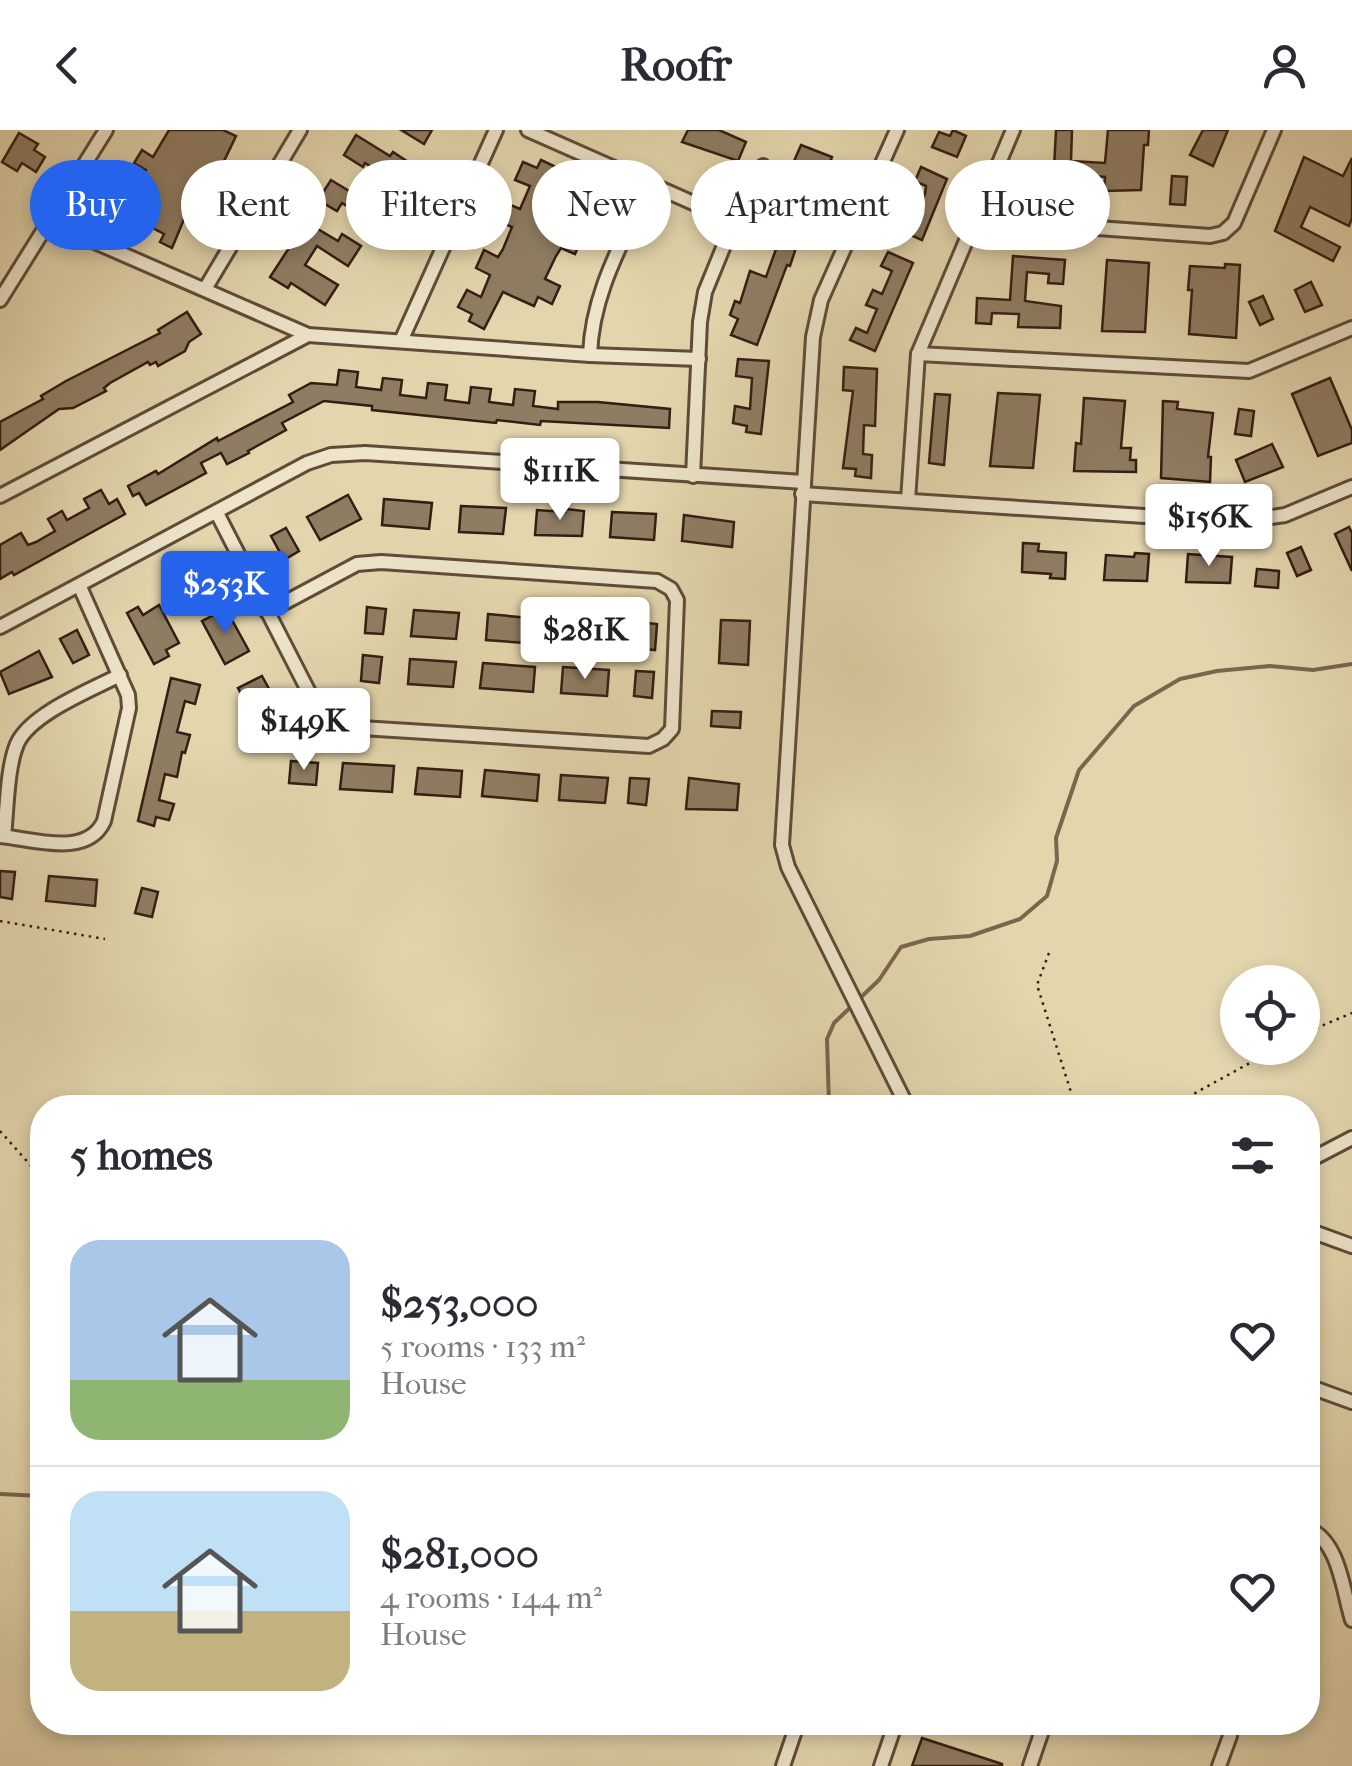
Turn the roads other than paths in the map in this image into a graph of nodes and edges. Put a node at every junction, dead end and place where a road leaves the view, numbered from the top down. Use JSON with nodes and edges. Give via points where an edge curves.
{"nodes":[{"id":1,"x":106,"y":130,"type":"edge"},
{"id":2,"x":300,"y":130,"type":"edge"},
{"id":3,"x":496,"y":130,"type":"edge"},
{"id":4,"x":528,"y":130,"type":"edge"},
{"id":5,"x":897,"y":130,"type":"edge"},
{"id":6,"x":1012,"y":130,"type":"edge"},
{"id":7,"x":1274,"y":130,"type":"edge"},
{"id":8,"x":87,"y":160,"type":"edge"},
{"id":9,"x":596,"y":160,"type":"edge"},
{"id":10,"x":999,"y":160,"type":"edge"},
{"id":11,"x":1110,"y":229,"type":"edge"},
{"id":12,"x":31,"y":250,"type":"edge"},
{"id":13,"x":114,"y":250,"type":"edge"},
{"id":14,"x":619,"y":250,"type":"edge"},
{"id":15,"x":722,"y":250,"type":"edge"},
{"id":16,"x":960,"y":250,"type":"edge"},
{"id":17,"x":204,"y":289,"type":"junction"},
{"id":18,"x":0,"y":300,"type":"edge"},
{"id":19,"x":1352,"y":328,"type":"edge"},
{"id":20,"x":308,"y":335,"type":"junction"},
{"id":21,"x":402,"y":341,"type":"junction"},
{"id":22,"x":918,"y":354,"type":"junction"},
{"id":23,"x":590,"y":355,"type":"junction"},
{"id":24,"x":699,"y":359,"type":"junction"},
{"id":25,"x":693,"y":476,"type":"junction"},
{"id":26,"x":1352,"y":487,"type":"edge"},
{"id":27,"x":803,"y":488,"type":"junction"},
{"id":28,"x":0,"y":496,"type":"edge"},
{"id":29,"x":908,"y":500,"type":"junction"},
{"id":30,"x":217,"y":512,"type":"junction"},
{"id":31,"x":80,"y":587,"type":"junction"},
{"id":32,"x":267,"y":612,"type":"junction"},
{"id":33,"x":0,"y":627,"type":"edge"},
{"id":34,"x":120,"y":675,"type":"junction"},
{"id":35,"x":2,"y":836,"type":"edge"},
{"id":36,"x":901,"y":1095,"type":"edge"},
{"id":37,"x":1352,"y":1138,"type":"edge"},
{"id":38,"x":1320,"y":1154,"type":"edge"},
{"id":39,"x":1320,"y":1234,"type":"edge"},
{"id":40,"x":1352,"y":1246,"type":"edge"},
{"id":41,"x":1320,"y":1390,"type":"edge"},
{"id":42,"x":1352,"y":1402,"type":"edge"},
{"id":43,"x":1320,"y":1534,"type":"edge"},
{"id":44,"x":1348,"y":1591,"type":"edge"},
{"id":45,"x":1352,"y":1620,"type":"edge"},
{"id":46,"x":794,"y":1735,"type":"edge"},
{"id":47,"x":892,"y":1735,"type":"edge"},
{"id":48,"x":1041,"y":1735,"type":"edge"},
{"id":49,"x":1230,"y":1735,"type":"edge"},
{"id":50,"x":783,"y":1766,"type":"edge"},
{"id":51,"x":882,"y":1766,"type":"edge"},
{"id":52,"x":1030,"y":1766,"type":"edge"},
{"id":53,"x":1219,"y":1766,"type":"edge"}],
"edges":[{"from":1,"to":8,"type":"street"},
{"from":2,"to":17,"type":"street"},
{"from":3,"to":21,"type":"street"},
{"from":4,"to":9,"type":"street"},
{"from":5,"to":27,"type":"street","via":[[815,320]]},
{"from":6,"to":10,"type":"street"},
{"from":7,"to":11,"type":"street","via":[[1234,223],[1223,233]]},
{"from":12,"to":18,"type":"street"},
{"from":13,"to":17,"type":"street"},
{"from":14,"to":23,"type":"street","via":[[591,320]]},
{"from":15,"to":24,"type":"street","via":[[705,292]]},
{"from":16,"to":22,"type":"street"},
{"from":17,"to":20,"type":"street"},
{"from":19,"to":22,"type":"street","via":[[1249,371]]},
{"from":20,"to":21,"type":"street"},
{"from":20,"to":28,"type":"street"},
{"from":21,"to":23,"type":"street"},
{"from":22,"to":29,"type":"street"},
{"from":23,"to":24,"type":"street"},
{"from":24,"to":25,"type":"street"},
{"from":25,"to":27,"type":"street"},
{"from":25,"to":30,"type":"street","via":[[331,455]]},
{"from":26,"to":29,"type":"street","via":[[1284,514],[1238,522]]},
{"from":27,"to":29,"type":"street"},
{"from":27,"to":36,"type":"street","via":[[783,855]]},
{"from":30,"to":31,"type":"street"},
{"from":30,"to":32,"type":"street"},
{"from":31,"to":33,"type":"street"},
{"from":31,"to":34,"type":"street"},
{"from":32,"to":32,"type":"street","via":[[316,706],[345,727],[649,746],[672,729],[678,600],[656,581],[381,562],[357,564]]},
{"from":34,"to":35,"type":"street","via":[[42,717],[18,742]]},
{"from":34,"to":35,"type":"street","via":[[129,708],[99,832],[72,844]]},
{"from":37,"to":38,"type":"street"},
{"from":39,"to":40,"type":"street"},
{"from":41,"to":42,"type":"street"},
{"from":43,"to":44,"type":"street"},
{"from":44,"to":45,"type":"street"},
{"from":46,"to":50,"type":"street"},
{"from":47,"to":51,"type":"street"},
{"from":48,"to":52,"type":"street"},
{"from":49,"to":53,"type":"street"}]}
